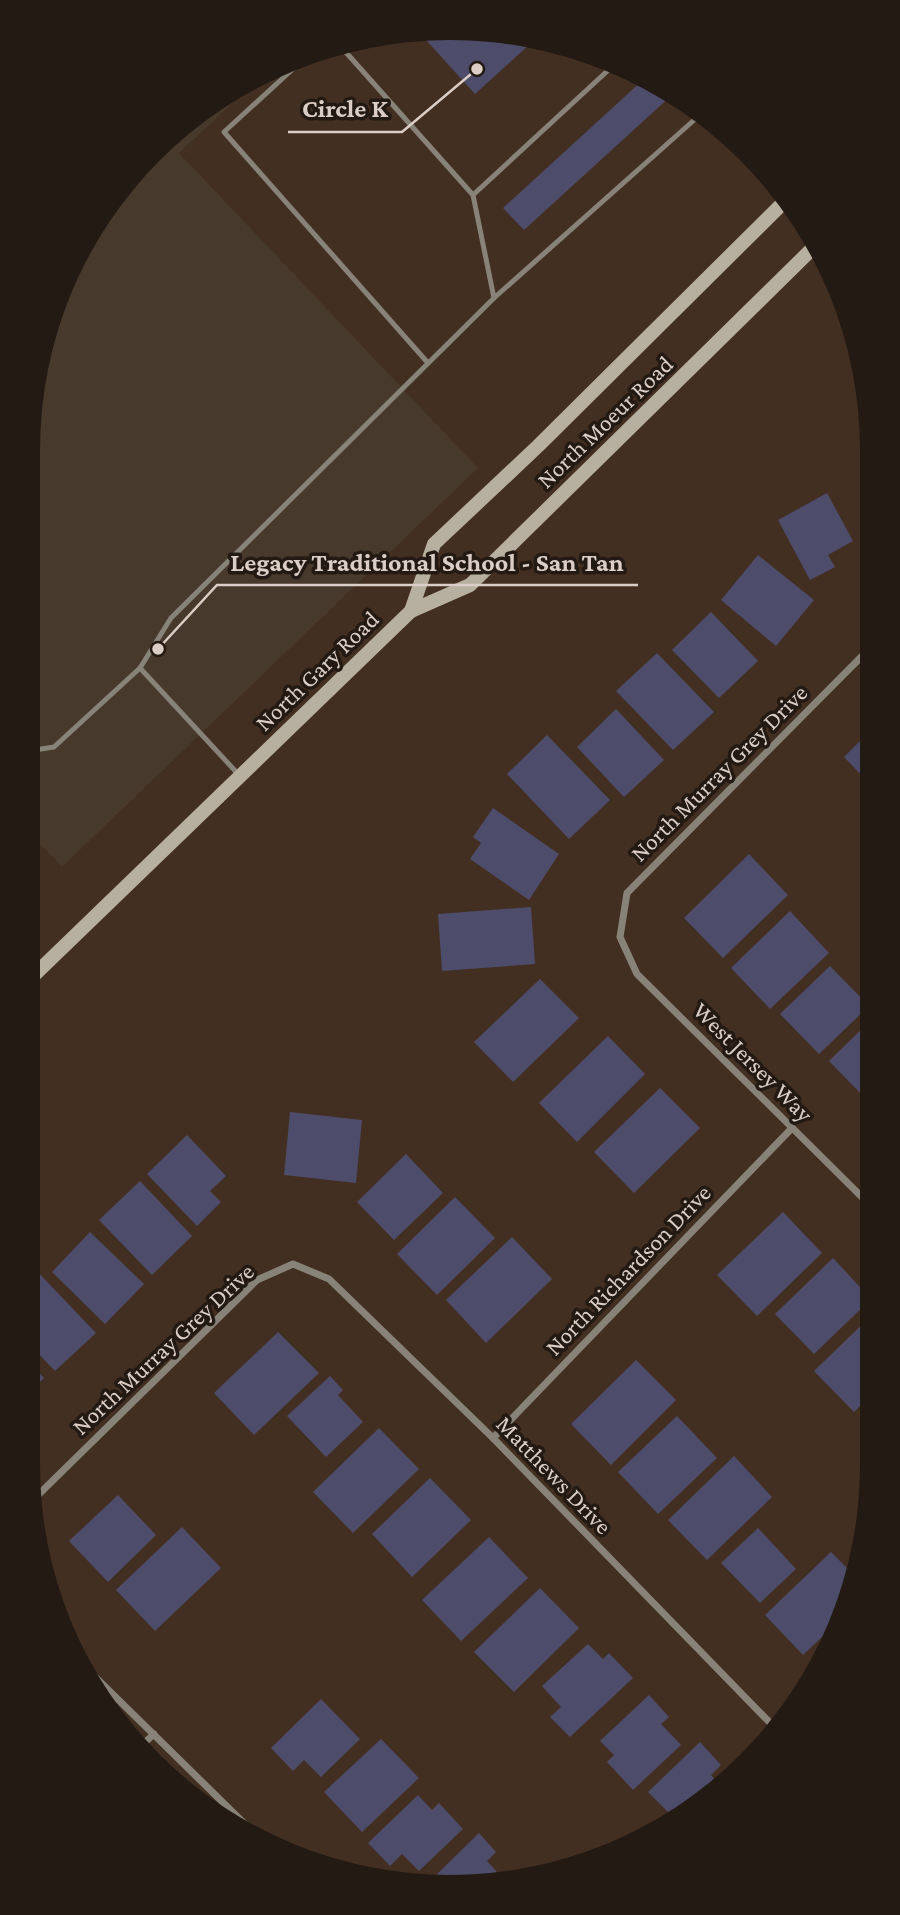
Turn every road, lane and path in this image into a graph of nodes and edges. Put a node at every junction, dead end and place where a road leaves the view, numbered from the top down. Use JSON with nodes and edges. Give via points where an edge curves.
{"nodes":[{"id":1,"x":346,"y":54,"type":"edge"},
{"id":2,"x":607,"y":71,"type":"edge"},
{"id":3,"x":288,"y":74,"type":"edge"},
{"id":4,"x":693,"y":121,"type":"edge"},
{"id":5,"x":473,"y":195,"type":"junction"},
{"id":6,"x":779,"y":207,"type":"edge"},
{"id":7,"x":809,"y":252,"type":"edge"},
{"id":8,"x":494,"y":299,"type":"junction"},
{"id":9,"x":428,"y":363,"type":"junction"},
{"id":10,"x":411,"y":611,"type":"junction"},
{"id":11,"x":860,"y":658,"type":"edge"},
{"id":12,"x":140,"y":668,"type":"junction"},
{"id":13,"x":40,"y":749,"type":"edge"},
{"id":14,"x":240,"y":776,"type":"junction"},
{"id":15,"x":620,"y":937,"type":"joint"},
{"id":16,"x":40,"y":969,"type":"edge"},
{"id":17,"x":792,"y":1128,"type":"junction"},
{"id":18,"x":860,"y":1195,"type":"edge"},
{"id":19,"x":293,"y":1264,"type":"joint"},
{"id":20,"x":493,"y":1438,"type":"junction"},
{"id":21,"x":41,"y":1492,"type":"edge"},
{"id":22,"x":105,"y":1686,"type":"edge"},
{"id":23,"x":769,"y":1722,"type":"edge"},
{"id":24,"x":154,"y":1734,"type":"junction"},
{"id":25,"x":147,"y":1741,"type":"edge"},
{"id":26,"x":234,"y":1813,"type":"edge"}],
"edges":[{"from":1,"to":5,"type":"lane"},
{"from":2,"to":5,"type":"lane"},
{"from":3,"to":9,"type":"lane","via":[[224,132]]},
{"from":4,"to":8,"type":"lane"},
{"from":5,"to":8,"type":"lane"},
{"from":6,"to":10,"type":"main road","name":"North Gary Road","via":[[434,544]]},
{"from":7,"to":10,"type":"main road","name":"North Moeur Road","via":[[470,585]]},
{"from":8,"to":9,"type":"lane"},
{"from":9,"to":12,"type":"lane","via":[[171,618]]},
{"from":10,"to":14,"type":"main road","name":"North Gary Road"},
{"from":11,"to":15,"type":"street","name":"North Murray Grey Drive","via":[[627,893]]},
{"from":12,"to":13,"type":"lane","via":[[54,747]]},
{"from":12,"to":14,"type":"lane"},
{"from":14,"to":16,"type":"main road","name":"North Gary Road"},
{"from":15,"to":17,"type":"street","name":"West Jersey Way","via":[[637,974]]},
{"from":17,"to":18,"type":"street","name":"West Jersey Way"},
{"from":17,"to":20,"type":"street","name":"North Richardson Drive"},
{"from":19,"to":20,"type":"street","name":"Matthews Drive","via":[[329,1279]]},
{"from":19,"to":21,"type":"street","name":"North Murray Grey Drive","via":[[257,1280]]},
{"from":20,"to":23,"type":"street","name":"Matthews Drive"},
{"from":22,"to":24,"type":"street"},
{"from":24,"to":25,"type":"street"},
{"from":24,"to":26,"type":"street"}]}
